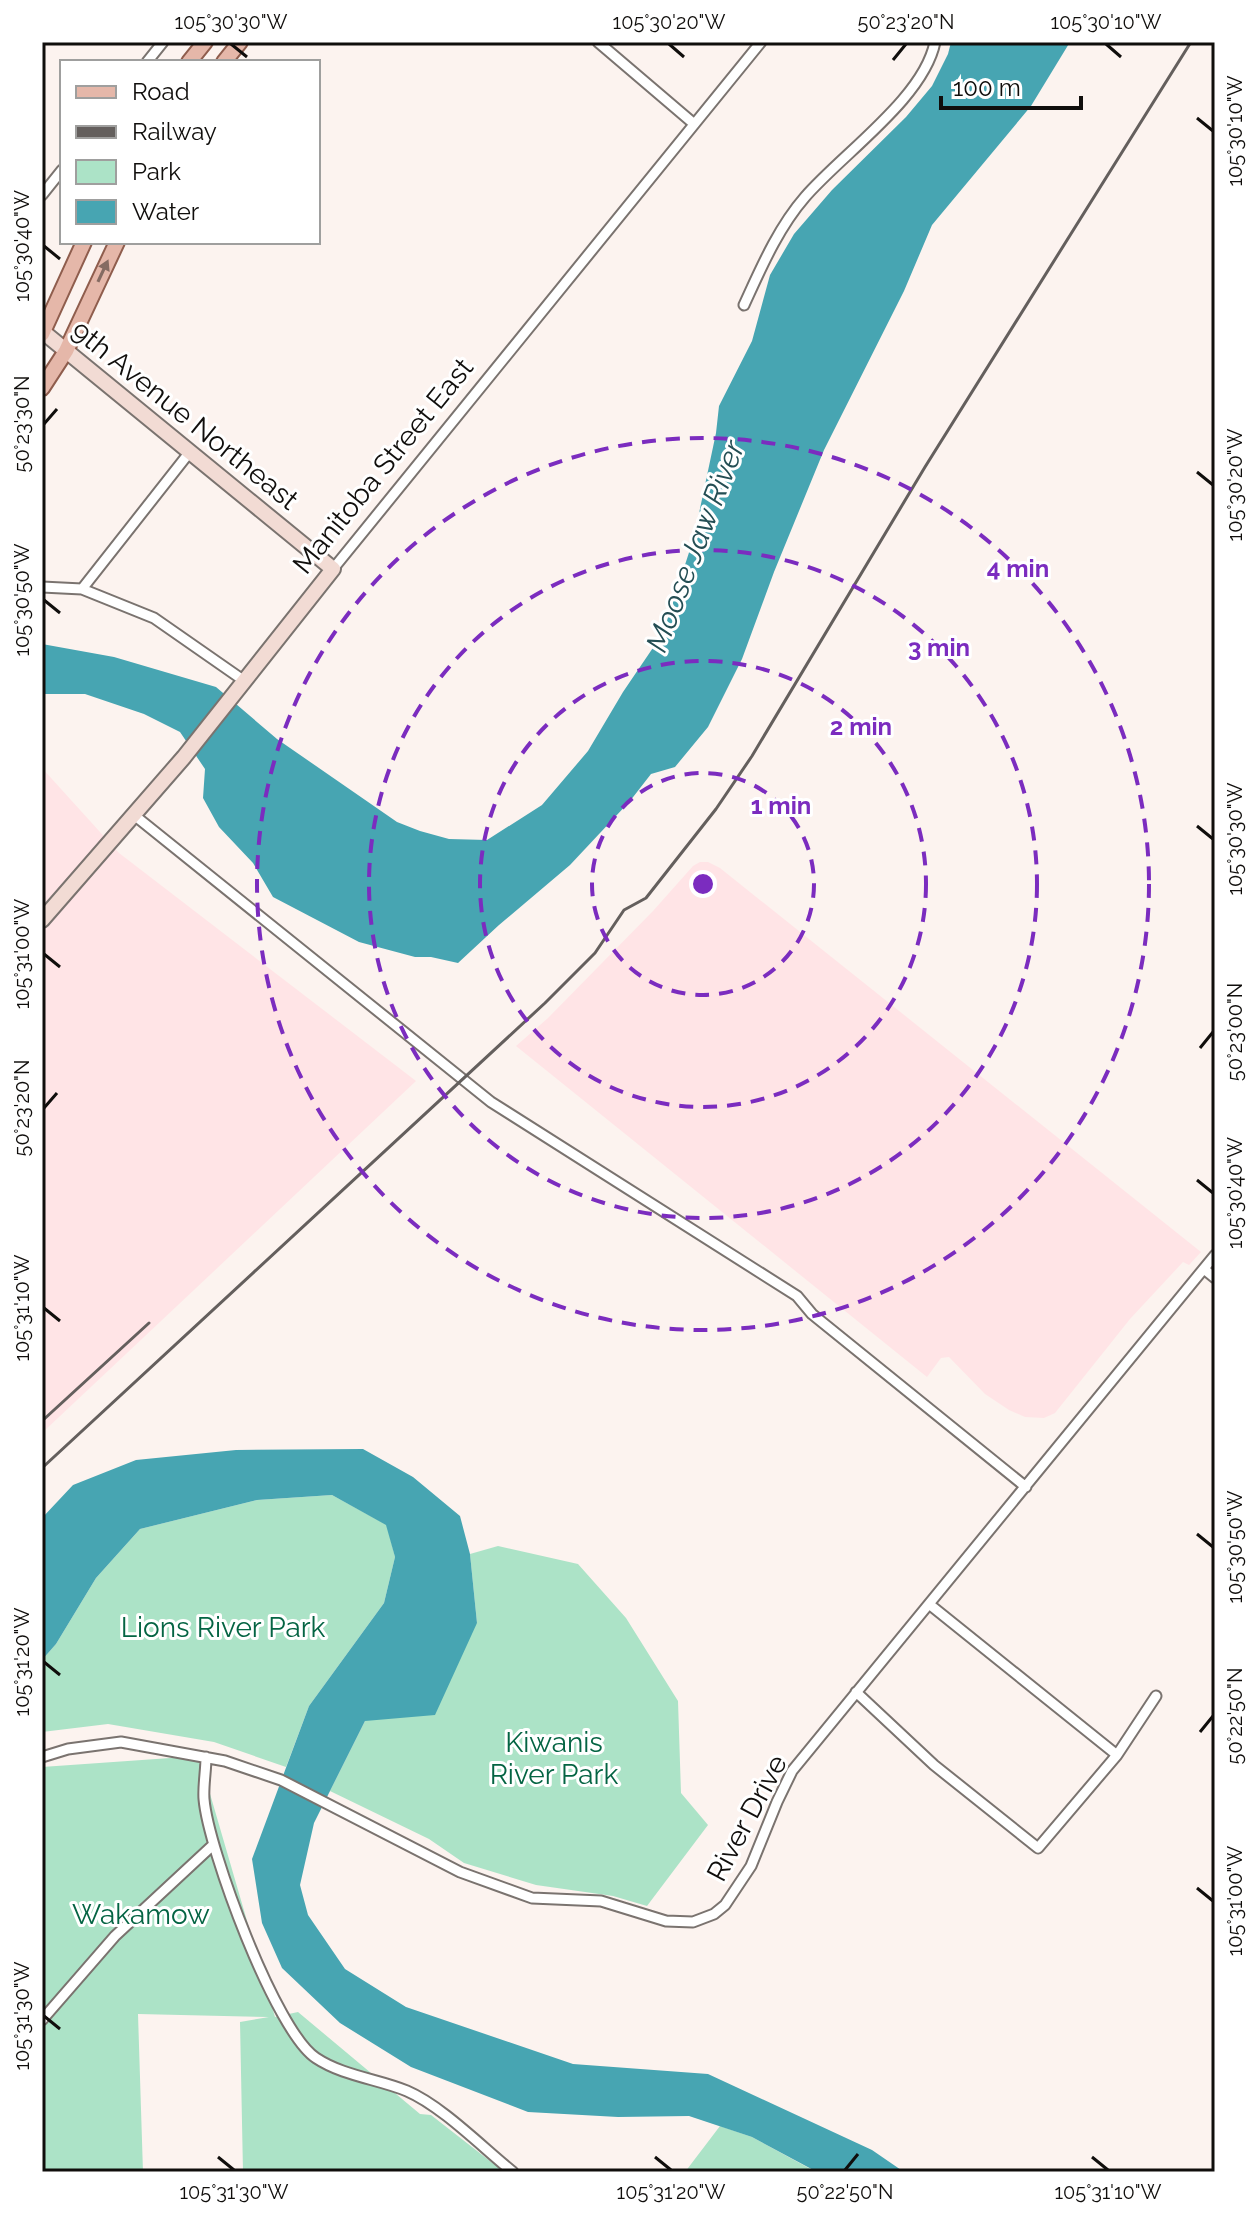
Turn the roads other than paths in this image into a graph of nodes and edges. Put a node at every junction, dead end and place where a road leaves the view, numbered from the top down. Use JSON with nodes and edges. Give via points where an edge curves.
{"nodes":[{"id":1,"x":205,"y":42,"type":"edge"},
{"id":2,"x":240,"y":42,"type":"edge"},
{"id":3,"x":598,"y":42,"type":"edge"},
{"id":4,"x":761,"y":42,"type":"edge"},
{"id":5,"x":935,"y":42,"type":"edge"},
{"id":6,"x":191,"y":60,"type":"edge"},
{"id":7,"x":226,"y":60,"type":"edge"},
{"id":8,"x":693,"y":123,"type":"junction"},
{"id":9,"x":60,"y":172,"type":"edge"},
{"id":10,"x":42,"y":195,"type":"edge"},
{"id":11,"x":83,"y":244,"type":"edge"},
{"id":12,"x":116,"y":244,"type":"edge"},
{"id":13,"x":744,"y":305,"type":"dead end"},
{"id":14,"x":42,"y":332,"type":"edge"},
{"id":15,"x":66,"y":351,"type":"junction"},
{"id":16,"x":42,"y":388,"type":"edge"},
{"id":17,"x":189,"y":453,"type":"junction"},
{"id":18,"x":333,"y":569,"type":"junction"},
{"id":19,"x":42,"y":587,"type":"edge"},
{"id":20,"x":82,"y":589,"type":"junction"},
{"id":21,"x":239,"y":686,"type":"junction"},
{"id":22,"x":134,"y":815,"type":"junction"},
{"id":23,"x":42,"y":920,"type":"edge"},
{"id":24,"x":1215,"y":1255,"type":"edge"},
{"id":25,"x":1204,"y":1269,"type":"junction"},
{"id":26,"x":1215,"y":1278,"type":"edge"},
{"id":27,"x":1023,"y":1491,"type":"junction"},
{"id":28,"x":929,"y":1604,"type":"junction"},
{"id":29,"x":856,"y":1692,"type":"junction"},
{"id":30,"x":1156,"y":1696,"type":"dead end"},
{"id":31,"x":1117,"y":1755,"type":"junction"},
{"id":32,"x":42,"y":1757,"type":"edge"},
{"id":33,"x":206,"y":1757,"type":"junction"},
{"id":34,"x":213,"y":1845,"type":"junction"},
{"id":35,"x":42,"y":2020,"type":"edge"},
{"id":36,"x":513,"y":2172,"type":"edge"}],
"edges":[{"from":1,"to":6,"type":"main road"},
{"from":2,"to":7,"type":"main road"},
{"from":3,"to":8,"type":"street"},
{"from":4,"to":8,"type":"street","name":"Manitoba Street East"},
{"from":5,"to":13,"type":"street","via":[[925,70],[883,121],[803,198]]},
{"from":8,"to":18,"type":"street","name":"Manitoba Street East"},
{"from":9,"to":10,"type":"street"},
{"from":11,"to":14,"type":"main road"},
{"from":15,"to":12,"type":"main road","one_way":true},
{"from":14,"to":15,"type":"street","name":"9th Avenue Northeast"},
{"from":15,"to":16,"type":"main road"},
{"from":15,"to":17,"type":"street","name":"9th Avenue Northeast"},
{"from":17,"to":18,"type":"street","name":"9th Avenue Northeast"},
{"from":17,"to":20,"type":"street"},
{"from":18,"to":21,"type":"street","name":"Manitoba Street East"},
{"from":19,"to":20,"type":"street"},
{"from":20,"to":21,"type":"street","via":[[154,618]]},
{"from":21,"to":22,"type":"street","name":"Manitoba Street East"},
{"from":22,"to":23,"type":"street","name":"Manitoba Street East"},
{"from":22,"to":27,"type":"street","via":[[491,1102],[797,1296]]},
{"from":24,"to":25,"type":"street","name":"River Drive"},
{"from":25,"to":26,"type":"street"},
{"from":25,"to":27,"type":"street","name":"River Drive"},
{"from":27,"to":28,"type":"street","name":"River Drive"},
{"from":28,"to":29,"type":"street","name":"River Drive"},
{"from":28,"to":31,"type":"street"},
{"from":29,"to":31,"type":"street","via":[[934,1765],[1038,1848]]},
{"from":29,"to":33,"type":"street","name":"River Drive","via":[[792,1771],[736,1891],[714,1914],[693,1922],[666,1921],[601,1901],[532,1898],[460,1872],[281,1780]]},
{"from":30,"to":31,"type":"street"},
{"from":32,"to":33,"type":"street","via":[[121,1742]]},
{"from":33,"to":34,"type":"street","via":[[204,1799]]},
{"from":34,"to":35,"type":"street","via":[[115,1936]]},
{"from":34,"to":36,"type":"street","via":[[264,1979],[296,2039],[314,2057],[337,2068],[408,2092]]}]}
